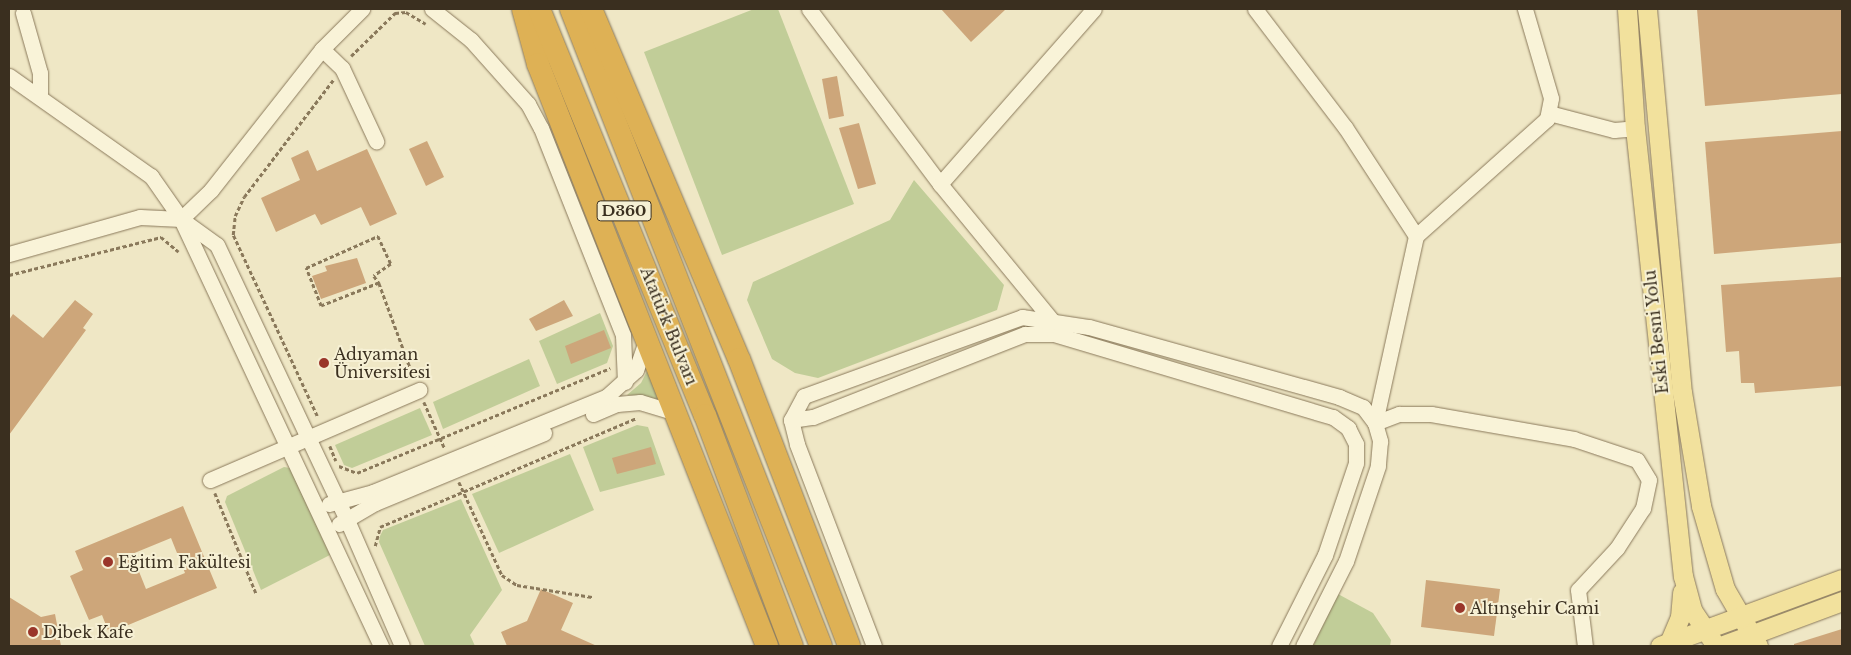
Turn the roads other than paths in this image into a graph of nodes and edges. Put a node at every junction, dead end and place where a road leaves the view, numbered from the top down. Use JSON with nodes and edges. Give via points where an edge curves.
{"nodes":[{"id":1,"x":362,"y":9,"type":"edge"},
{"id":2,"x":432,"y":9,"type":"edge"},
{"id":3,"x":523,"y":9,"type":"edge"},
{"id":4,"x":539,"y":9,"type":"edge"},
{"id":5,"x":571,"y":9,"type":"edge"},
{"id":6,"x":591,"y":9,"type":"edge"},
{"id":7,"x":809,"y":9,"type":"edge"},
{"id":8,"x":1094,"y":9,"type":"edge"},
{"id":9,"x":1254,"y":9,"type":"edge"},
{"id":10,"x":1524,"y":9,"type":"edge"},
{"id":11,"x":1627,"y":9,"type":"edge"},
{"id":12,"x":1647,"y":9,"type":"edge"},
{"id":13,"x":24,"y":13,"type":"dead end"},
{"id":14,"x":322,"y":49,"type":"junction"},
{"id":15,"x":9,"y":76,"type":"edge"},
{"id":16,"x":40,"y":97,"type":"junction"},
{"id":17,"x":1549,"y":113,"type":"junction"},
{"id":18,"x":1635,"y":128,"type":"junction"},
{"id":19,"x":376,"y":141,"type":"dead end"},
{"id":20,"x":940,"y":184,"type":"junction"},
{"id":21,"x":181,"y":219,"type":"junction"},
{"id":22,"x":1416,"y":236,"type":"junction"},
{"id":23,"x":9,"y":254,"type":"edge"},
{"id":24,"x":1055,"y":328,"type":"junction"},
{"id":25,"x":647,"y":337,"type":"junction"},
{"id":26,"x":625,"y":382,"type":"junction"},
{"id":27,"x":419,"y":390,"type":"road end"},
{"id":28,"x":677,"y":413,"type":"junction"},
{"id":29,"x":791,"y":420,"type":"junction"},
{"id":30,"x":1375,"y":422,"type":"junction"},
{"id":31,"x":308,"y":437,"type":"junction"},
{"id":32,"x":288,"y":445,"type":"junction"},
{"id":33,"x":210,"y":480,"type":"road end"},
{"id":34,"x":338,"y":500,"type":"junction"},
{"id":35,"x":319,"y":509,"type":"junction"},
{"id":36,"x":347,"y":520,"type":"junction"},
{"id":37,"x":328,"y":529,"type":"junction"},
{"id":38,"x":1683,"y":576,"type":"junction"},
{"id":39,"x":1842,"y":579,"type":"edge"},
{"id":40,"x":1842,"y":601,"type":"edge"},
{"id":41,"x":1740,"y":616,"type":"junction"},
{"id":42,"x":1705,"y":630,"type":"junction"},
{"id":43,"x":1754,"y":640,"type":"edge"},
{"id":44,"x":1665,"y":645,"type":"edge"},
{"id":45,"x":381,"y":646,"type":"edge"},
{"id":46,"x":402,"y":646,"type":"edge"},
{"id":47,"x":767,"y":646,"type":"edge"},
{"id":48,"x":792,"y":646,"type":"edge"},
{"id":49,"x":822,"y":646,"type":"edge"},
{"id":50,"x":849,"y":646,"type":"edge"},
{"id":51,"x":874,"y":646,"type":"edge"},
{"id":52,"x":1278,"y":646,"type":"edge"},
{"id":53,"x":1303,"y":646,"type":"edge"},
{"id":54,"x":1585,"y":646,"type":"edge"},
{"id":55,"x":1716,"y":646,"type":"edge"},
{"id":56,"x":1721,"y":646,"type":"edge"}],
"edges":[{"from":1,"to":14,"type":"street"},
{"from":2,"to":26,"type":"street","via":[[450,22],[528,104],[541,128],[623,335]]},
{"from":3,"to":25,"type":"highway","via":[[538,64]]},
{"from":4,"to":48,"type":"highway","name":"Atatürk Bulvarı","number":"D360","via":[[701,406]]},
{"from":5,"to":49,"type":"highway","name":"Atatürk Bulvarı","number":"D360"},
{"from":6,"to":50,"type":"highway","via":[[739,359]]},
{"from":7,"to":20,"type":"street"},
{"from":8,"to":20,"type":"street"},
{"from":9,"to":22,"type":"street","via":[[1345,128]]},
{"from":10,"to":17,"type":"street","via":[[1551,98]]},
{"from":11,"to":18,"type":"main road","name":"Eski Besni Yolu"},
{"from":12,"to":41,"type":"main road","name":"Eski Besni Yolu","via":[[1682,392],[1701,506],[1720,578]]},
{"from":13,"to":16,"type":"street","via":[[40,73]]},
{"from":14,"to":19,"type":"street","via":[[342,68]]},
{"from":14,"to":21,"type":"street","via":[[211,190]]},
{"from":15,"to":16,"type":"street"},
{"from":16,"to":21,"type":"street","via":[[151,176]]},
{"from":17,"to":18,"type":"street","via":[[1614,130]]},
{"from":17,"to":22,"type":"street","via":[[1541,128]]},
{"from":18,"to":38,"type":"main road","name":"Eski Besni Yolu"},
{"from":20,"to":24,"type":"street"},
{"from":21,"to":23,"type":"street","via":[[140,217]]},
{"from":21,"to":31,"type":"street","via":[[217,245]]},
{"from":21,"to":32,"type":"street","via":[[190,255]]},
{"from":22,"to":30,"type":"street"},
{"from":24,"to":29,"type":"street","via":[[1025,334],[813,417]]},
{"from":24,"to":29,"type":"street","via":[[1022,317],[804,396]]},
{"from":24,"to":30,"type":"street","via":[[1339,397],[1363,407]]},
{"from":24,"to":52,"type":"street","via":[[1333,417],[1348,428],[1356,444],[1356,463],[1348,493],[1325,555]]},
{"from":25,"to":26,"type":"street","via":[[636,370]]},
{"from":25,"to":28,"type":"highway"},
{"from":26,"to":34,"type":"street","via":[[606,398],[372,492]]},
{"from":27,"to":31,"type":"street"},
{"from":28,"to":36,"type":"street","via":[[640,402],[617,404],[375,503]]},
{"from":28,"to":47,"type":"highway"},
{"from":29,"to":51,"type":"street","via":[[796,444]]},
{"from":30,"to":53,"type":"street","via":[[1380,441],[1378,466],[1369,498],[1346,561]]},
{"from":30,"to":54,"type":"street","via":[[1399,414],[1430,414],[1574,439],[1623,452],[1641,463],[1649,480],[1643,508],[1617,548],[1578,590]]},
{"from":31,"to":32,"type":"street"},
{"from":31,"to":34,"type":"street"},
{"from":32,"to":33,"type":"street"},
{"from":32,"to":35,"type":"street"},
{"from":34,"to":35,"type":"street"},
{"from":34,"to":36,"type":"street"},
{"from":35,"to":37,"type":"street"},
{"from":36,"to":37,"type":"street"},
{"from":36,"to":46,"type":"street"},
{"from":37,"to":45,"type":"street"},
{"from":38,"to":42,"type":"main road","name":"Eski Besni Yolu","via":[[1692,610]]},
{"from":38,"to":44,"type":"main road","via":[[1681,612]]},
{"from":39,"to":41,"type":"main road"},
{"from":40,"to":43,"type":"main road"},
{"from":41,"to":42,"type":"main road"},
{"from":41,"to":43,"type":"main road","name":"Eski Besni Yolu"},
{"from":42,"to":44,"type":"main road"},
{"from":42,"to":55,"type":"main road","name":"Eski Besni Yolu"},
{"from":43,"to":56,"type":"main road"}]}
